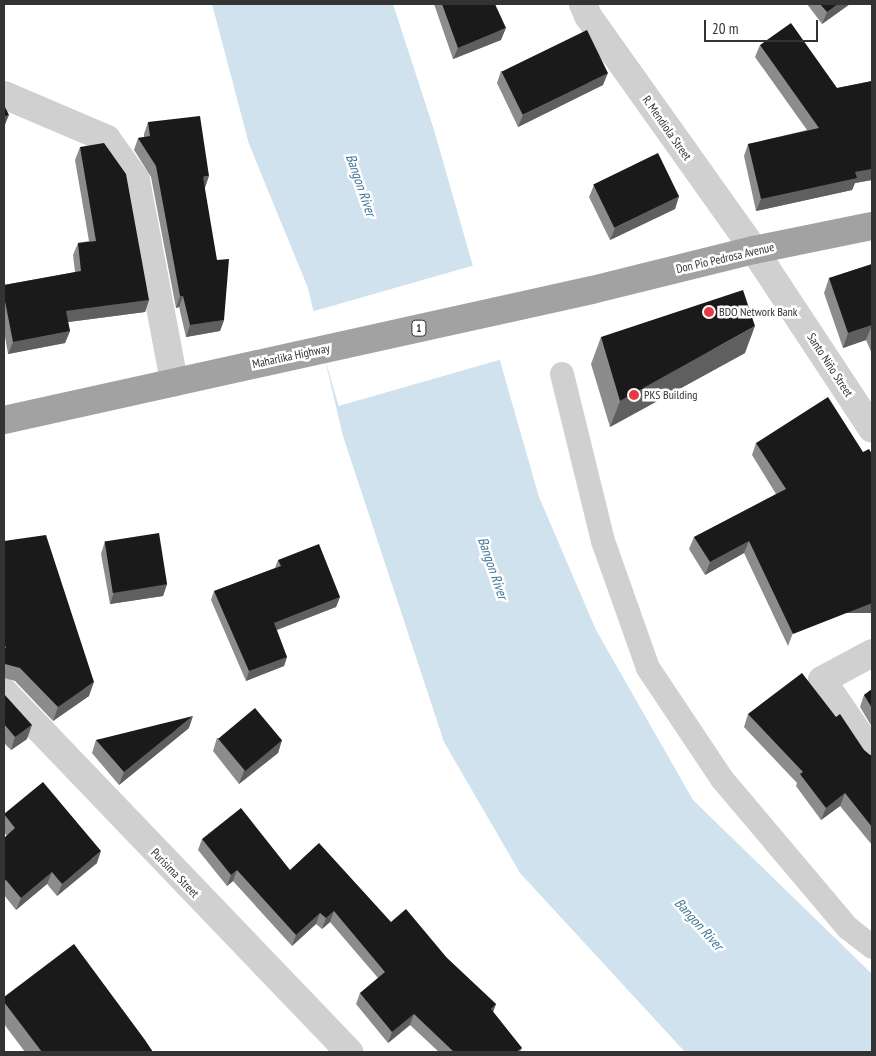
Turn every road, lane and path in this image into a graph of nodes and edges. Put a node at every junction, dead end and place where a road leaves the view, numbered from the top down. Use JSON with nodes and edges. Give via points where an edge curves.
{"nodes":[{"id":1,"x":583,"y":4,"type":"edge"},
{"id":2,"x":4,"y":95,"type":"edge"},
{"id":3,"x":872,"y":226,"type":"edge"},
{"id":4,"x":754,"y":250,"type":"junction"},
{"id":5,"x":579,"y":293,"type":"joint"},
{"id":6,"x":562,"y":374,"type":"dead end"},
{"id":7,"x":174,"y":382,"type":"junction"},
{"id":8,"x":4,"y":420,"type":"edge"},
{"id":9,"x":872,"y":429,"type":"edge"},
{"id":10,"x":872,"y":653,"type":"edge"},
{"id":11,"x":4,"y":692,"type":"edge"},
{"id":12,"x":872,"y":753,"type":"edge"},
{"id":13,"x":872,"y":947,"type":"edge"},
{"id":14,"x":349,"y":1052,"type":"edge"}],
"edges":[{"from":1,"to":4,"type":"street","name":"R. Mendiola Street"},
{"from":2,"to":7,"type":"street","via":[[107,139],[136,180]]},
{"from":3,"to":4,"type":"highway","name":"Don Pio Pedrosa Avenue","number":"1"},
{"from":4,"to":5,"type":"highway","name":"Don Pio Pedrosa Avenue","number":"1"},
{"from":4,"to":9,"type":"street","name":"Santo Niño Street"},
{"from":5,"to":7,"type":"highway","name":"Maharlika Highway","number":"1"},
{"from":6,"to":13,"type":"street","via":[[603,540],[648,668],[722,779],[848,928]]},
{"from":7,"to":8,"type":"highway","name":"Maharlika Highway","number":"1"},
{"from":10,"to":12,"type":"street","via":[[822,680]]},
{"from":11,"to":14,"type":"street","name":"Purisima Street"}]}
